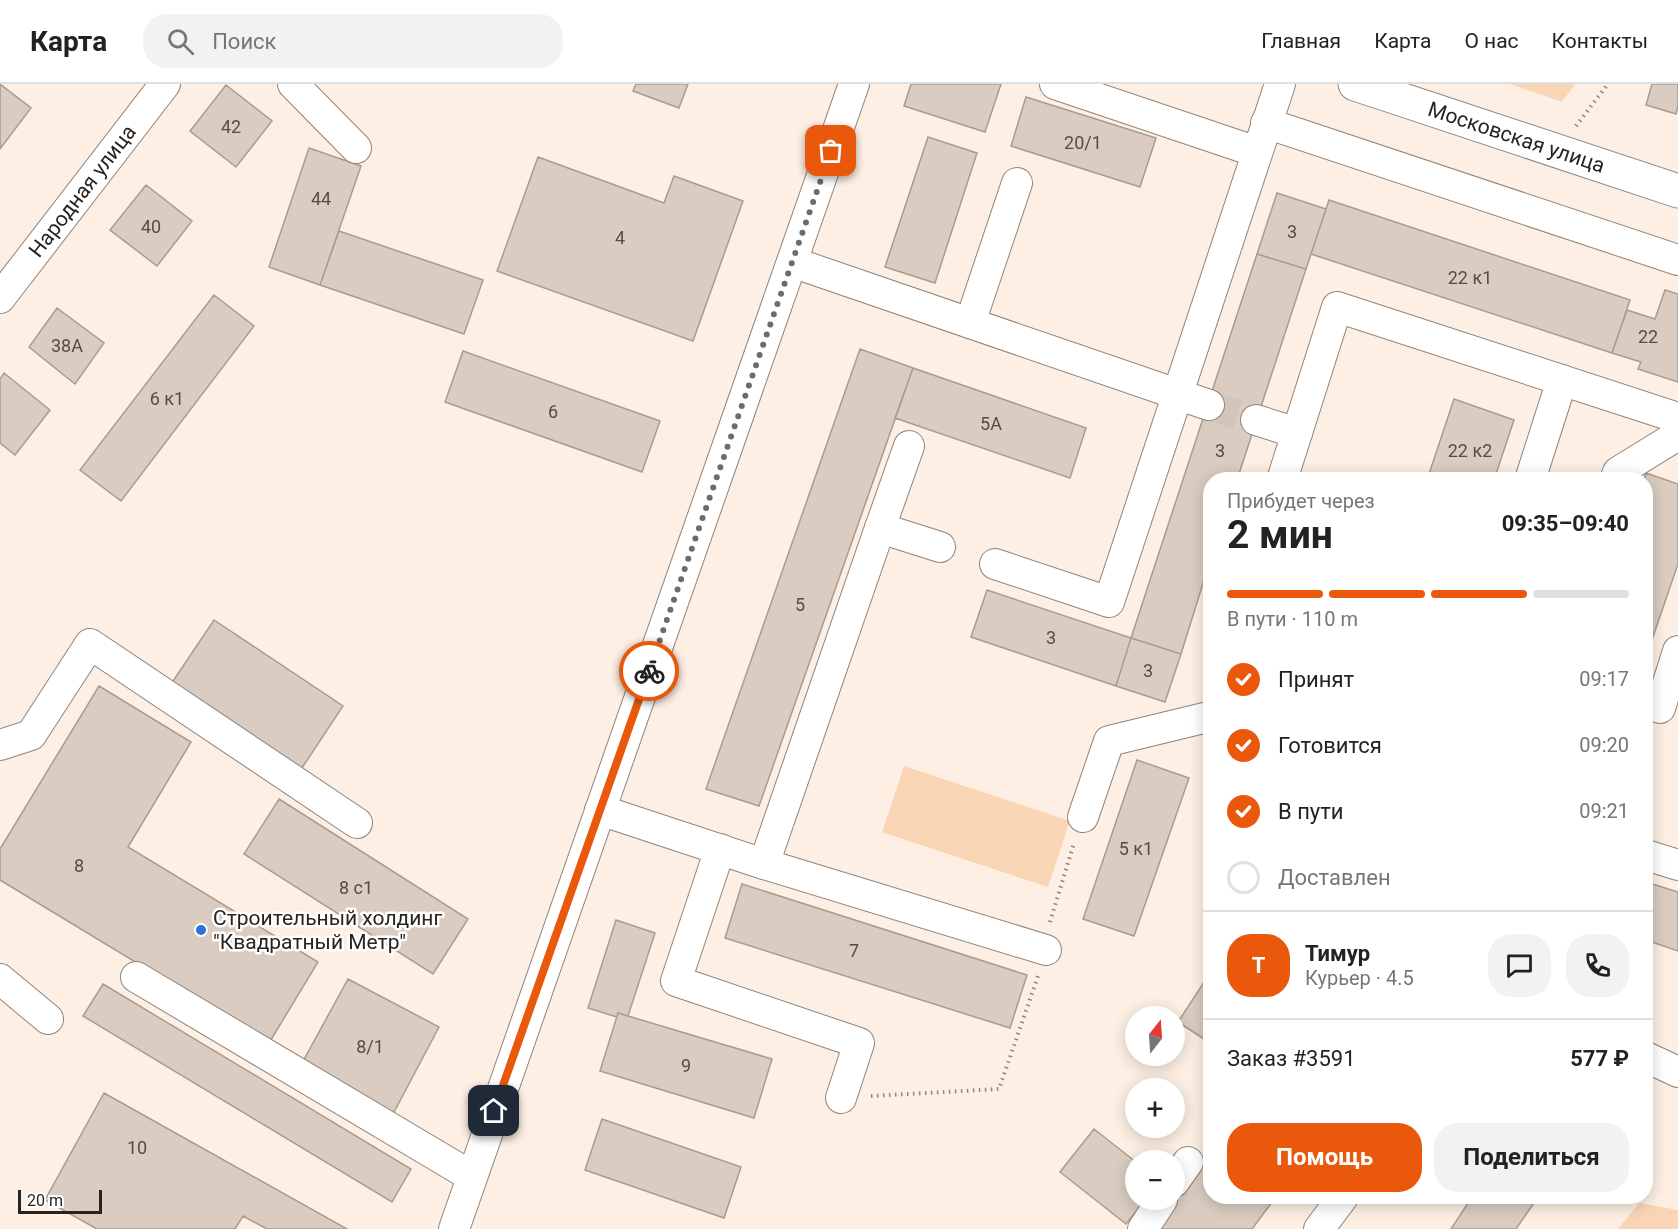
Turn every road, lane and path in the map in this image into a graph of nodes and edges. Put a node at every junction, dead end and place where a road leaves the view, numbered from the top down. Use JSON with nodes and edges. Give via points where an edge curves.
{"nodes":[{"id":1,"x":165,"y":84,"type":"edge"},
{"id":2,"x":293,"y":84,"type":"edge"},
{"id":3,"x":854,"y":84,"type":"edge"},
{"id":4,"x":1055,"y":84,"type":"edge"},
{"id":5,"x":1280,"y":84,"type":"edge"},
{"id":6,"x":1355,"y":84,"type":"edge"},
{"id":7,"x":1608,"y":84,"type":"edge"},
{"id":8,"x":1266,"y":123,"type":"junction"},
{"id":9,"x":356,"y":148,"type":"dead end"},
{"id":10,"x":1257,"y":152,"type":"junction"},
{"id":11,"x":1565,"y":153,"type":"junction"},
{"id":12,"x":1017,"y":183,"type":"dead end"},
{"id":13,"x":1678,"y":191,"type":"edge"},
{"id":14,"x":1678,"y":260,"type":"edge"},
{"id":15,"x":792,"y":262,"type":"junction"},
{"id":16,"x":0,"y":298,"type":"edge"},
{"id":17,"x":970,"y":323,"type":"junction"},
{"id":18,"x":1562,"y":380,"type":"junction"},
{"id":19,"x":1177,"y":394,"type":"junction"},
{"id":20,"x":1209,"y":405,"type":"tunnel mouth"},
{"id":21,"x":1678,"y":418,"type":"edge"},
{"id":22,"x":1256,"y":420,"type":"tunnel mouth"},
{"id":23,"x":1296,"y":433,"type":"junction"},
{"id":24,"x":1678,"y":435,"type":"edge"},
{"id":25,"x":909,"y":446,"type":"dead end"},
{"id":26,"x":1284,"y":472,"type":"edge"},
{"id":27,"x":1533,"y":472,"type":"edge"},
{"id":28,"x":1618,"y":472,"type":"edge"},
{"id":29,"x":880,"y":528,"type":"junction"},
{"id":30,"x":940,"y":547,"type":"dead end"},
{"id":31,"x":995,"y":564,"type":"dead end"},
{"id":32,"x":1678,"y":651,"type":"edge"},
{"id":33,"x":1660,"y":708,"type":"dead end"},
{"id":34,"x":1203,"y":716,"type":"edge"},
{"id":35,"x":0,"y":745,"type":"edge"},
{"id":36,"x":600,"y":810,"type":"junction"},
{"id":37,"x":1083,"y":817,"type":"joint"},
{"id":38,"x":357,"y":823,"type":"dead end"},
{"id":39,"x":720,"y":849,"type":"junction"},
{"id":40,"x":1653,"y":857,"type":"edge"},
{"id":41,"x":764,"y":864,"type":"junction"},
{"id":42,"x":1678,"y":865,"type":"edge"},
{"id":43,"x":1046,"y":950,"type":"junction"},
{"id":44,"x":136,"y":977,"type":"dead end"},
{"id":45,"x":0,"y":979,"type":"edge"},
{"id":46,"x":48,"y":1019,"type":"dead end"},
{"id":47,"x":1653,"y":1060,"type":"edge"},
{"id":48,"x":1678,"y":1072,"type":"edge"},
{"id":49,"x":841,"y":1098,"type":"joint"},
{"id":50,"x":471,"y":1176,"type":"junction"},
{"id":51,"x":1338,"y":1204,"type":"edge"},
{"id":52,"x":1155,"y":1210,"type":"edge"},
{"id":53,"x":454,"y":1229,"type":"edge"},
{"id":54,"x":1143,"y":1229,"type":"edge"},
{"id":55,"x":1320,"y":1229,"type":"edge"}],
"edges":[{"from":1,"to":16,"type":"street","name":"Народная улица"},
{"from":2,"to":9,"type":"street"},
{"from":3,"to":15,"type":"street"},
{"from":4,"to":10,"type":"street"},
{"from":5,"to":8,"type":"street"},
{"from":6,"to":11,"type":"main road","name":"Московская улица"},
{"from":7,"to":11,"type":"path","via":[[1577,124]]},
{"from":8,"to":10,"type":"street"},
{"from":8,"to":14,"type":"street"},
{"from":10,"to":19,"type":"street"},
{"from":11,"to":13,"type":"main road","name":"Московская улица"},
{"from":12,"to":17,"type":"street"},
{"from":15,"to":17,"type":"street"},
{"from":15,"to":36,"type":"street"},
{"from":17,"to":19,"type":"street"},
{"from":18,"to":21,"type":"street"},
{"from":18,"to":23,"type":"street","via":[[1337,307]]},
{"from":18,"to":27,"type":"street"},
{"from":19,"to":20,"type":"street"},
{"from":19,"to":31,"type":"street","via":[[1109,602]]},
{"from":22,"to":23,"type":"street"},
{"from":23,"to":26,"type":"street"},
{"from":24,"to":28,"type":"street"},
{"from":25,"to":29,"type":"street"},
{"from":29,"to":30,"type":"street"},
{"from":29,"to":41,"type":"street"},
{"from":32,"to":33,"type":"street"},
{"from":34,"to":37,"type":"street","via":[[1109,741]]},
{"from":35,"to":38,"type":"street","via":[[30,735],[90,644]]},
{"from":36,"to":39,"type":"street"},
{"from":36,"to":50,"type":"street"},
{"from":37,"to":43,"type":"path","via":[[1051,918]]},
{"from":39,"to":41,"type":"street"},
{"from":39,"to":49,"type":"street","via":[[676,981],[859,1043]]},
{"from":40,"to":42,"type":"street"},
{"from":41,"to":43,"type":"street"},
{"from":43,"to":49,"type":"path","via":[[999,1089]]},
{"from":44,"to":50,"type":"street"},
{"from":45,"to":46,"type":"street"},
{"from":47,"to":48,"type":"street"},
{"from":50,"to":53,"type":"street"},
{"from":51,"to":55,"type":"street"},
{"from":52,"to":54,"type":"street"}]}
